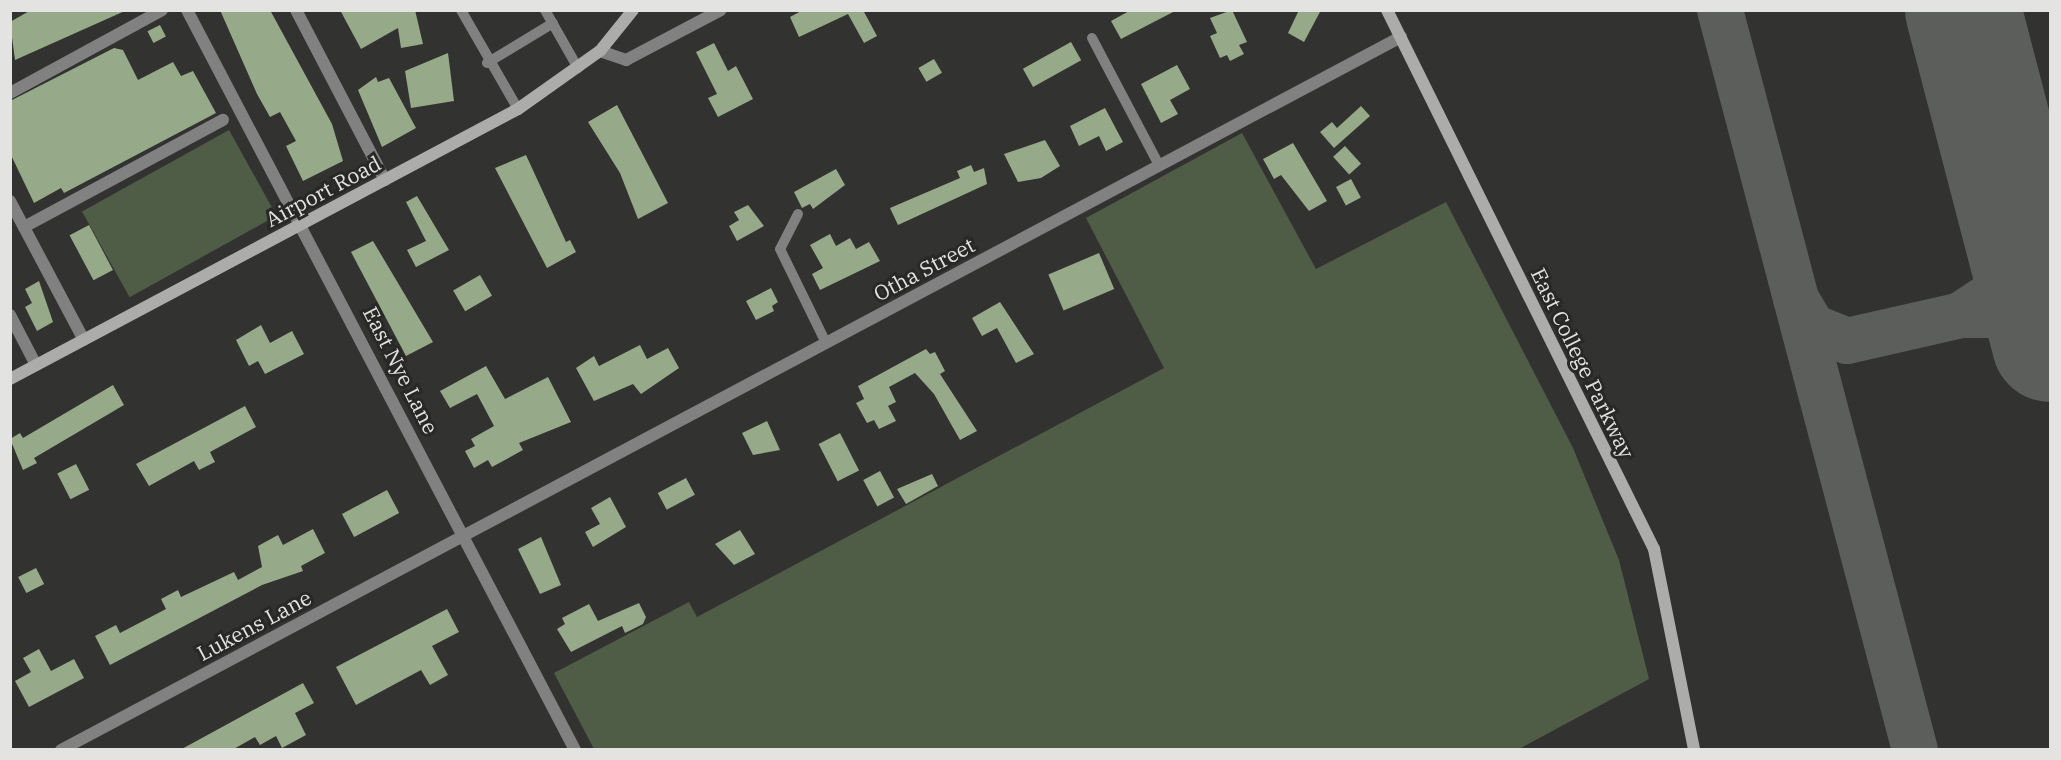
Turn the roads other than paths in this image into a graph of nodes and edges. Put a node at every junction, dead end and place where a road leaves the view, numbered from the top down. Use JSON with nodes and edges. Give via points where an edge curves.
{"nodes":[{"id":1,"x":162,"y":10,"type":"edge"},
{"id":2,"x":187,"y":10,"type":"edge"},
{"id":3,"x":296,"y":10,"type":"edge"},
{"id":4,"x":461,"y":10,"type":"edge"},
{"id":5,"x":545,"y":10,"type":"edge"},
{"id":6,"x":633,"y":10,"type":"edge"},
{"id":7,"x":721,"y":10,"type":"edge"},
{"id":8,"x":1387,"y":10,"type":"edge"},
{"id":9,"x":553,"y":23,"type":"junction"},
{"id":10,"x":1401,"y":37,"type":"junction"},
{"id":11,"x":1092,"y":38,"type":"dead end"},
{"id":12,"x":600,"y":51,"type":"junction"},
{"id":13,"x":487,"y":63,"type":"junction"},
{"id":14,"x":578,"y":68,"type":"junction"},
{"id":15,"x":10,"y":93,"type":"edge"},
{"id":16,"x":518,"y":109,"type":"junction"},
{"id":17,"x":223,"y":120,"type":"dead end"},
{"id":18,"x":1159,"y":165,"type":"junction"},
{"id":19,"x":385,"y":180,"type":"junction"},
{"id":20,"x":10,"y":201,"type":"edge"},
{"id":21,"x":798,"y":214,"type":"dead end"},
{"id":22,"x":303,"y":224,"type":"junction"},
{"id":23,"x":24,"y":227,"type":"junction"},
{"id":24,"x":10,"y":315,"type":"edge"},
{"id":25,"x":84,"y":340,"type":"junction"},
{"id":26,"x":826,"y":343,"type":"junction"},
{"id":27,"x":36,"y":366,"type":"junction"},
{"id":28,"x":10,"y":379,"type":"edge"},
{"id":29,"x":464,"y":534,"type":"junction"},
{"id":30,"x":62,"y":750,"type":"edge"},
{"id":31,"x":575,"y":750,"type":"edge"},
{"id":32,"x":1694,"y":750,"type":"edge"}],
"edges":[{"from":1,"to":15,"type":"street"},
{"from":2,"to":22,"type":"street","name":"East Nye Lane"},
{"from":3,"to":19,"type":"street"},
{"from":4,"to":13,"type":"lane"},
{"from":5,"to":9,"type":"lane"},
{"from":6,"to":12,"type":"main road","name":"Airport Road"},
{"from":7,"to":12,"type":"street","via":[[626,60]]},
{"from":8,"to":10,"type":"main road","name":"East College Parkway"},
{"from":9,"to":13,"type":"lane"},
{"from":9,"to":14,"type":"lane"},
{"from":10,"to":18,"type":"street","name":"Otha Street"},
{"from":10,"to":32,"type":"main road","name":"East College Parkway","via":[[1654,549]]},
{"from":11,"to":18,"type":"lane"},
{"from":12,"to":14,"type":"main road","name":"Airport Road"},
{"from":13,"to":16,"type":"lane"},
{"from":14,"to":16,"type":"main road","name":"Airport Road"},
{"from":16,"to":19,"type":"main road","name":"Airport Road"},
{"from":17,"to":23,"type":"street"},
{"from":18,"to":26,"type":"street","name":"Otha Street"},
{"from":19,"to":22,"type":"main road","name":"Airport Road"},
{"from":20,"to":23,"type":"street"},
{"from":21,"to":26,"type":"lane","via":[[780,249]]},
{"from":22,"to":25,"type":"main road","name":"Airport Road"},
{"from":22,"to":29,"type":"street","name":"East Nye Lane"},
{"from":23,"to":25,"type":"street"},
{"from":24,"to":27,"type":"street"},
{"from":25,"to":27,"type":"main road","name":"Airport Road"},
{"from":26,"to":29,"type":"street","name":"Otha Street"},
{"from":27,"to":28,"type":"main road","name":"Airport Road"},
{"from":29,"to":30,"type":"street","name":"Lukens Lane"},
{"from":29,"to":31,"type":"street","name":"East Nye Lane"}]}
